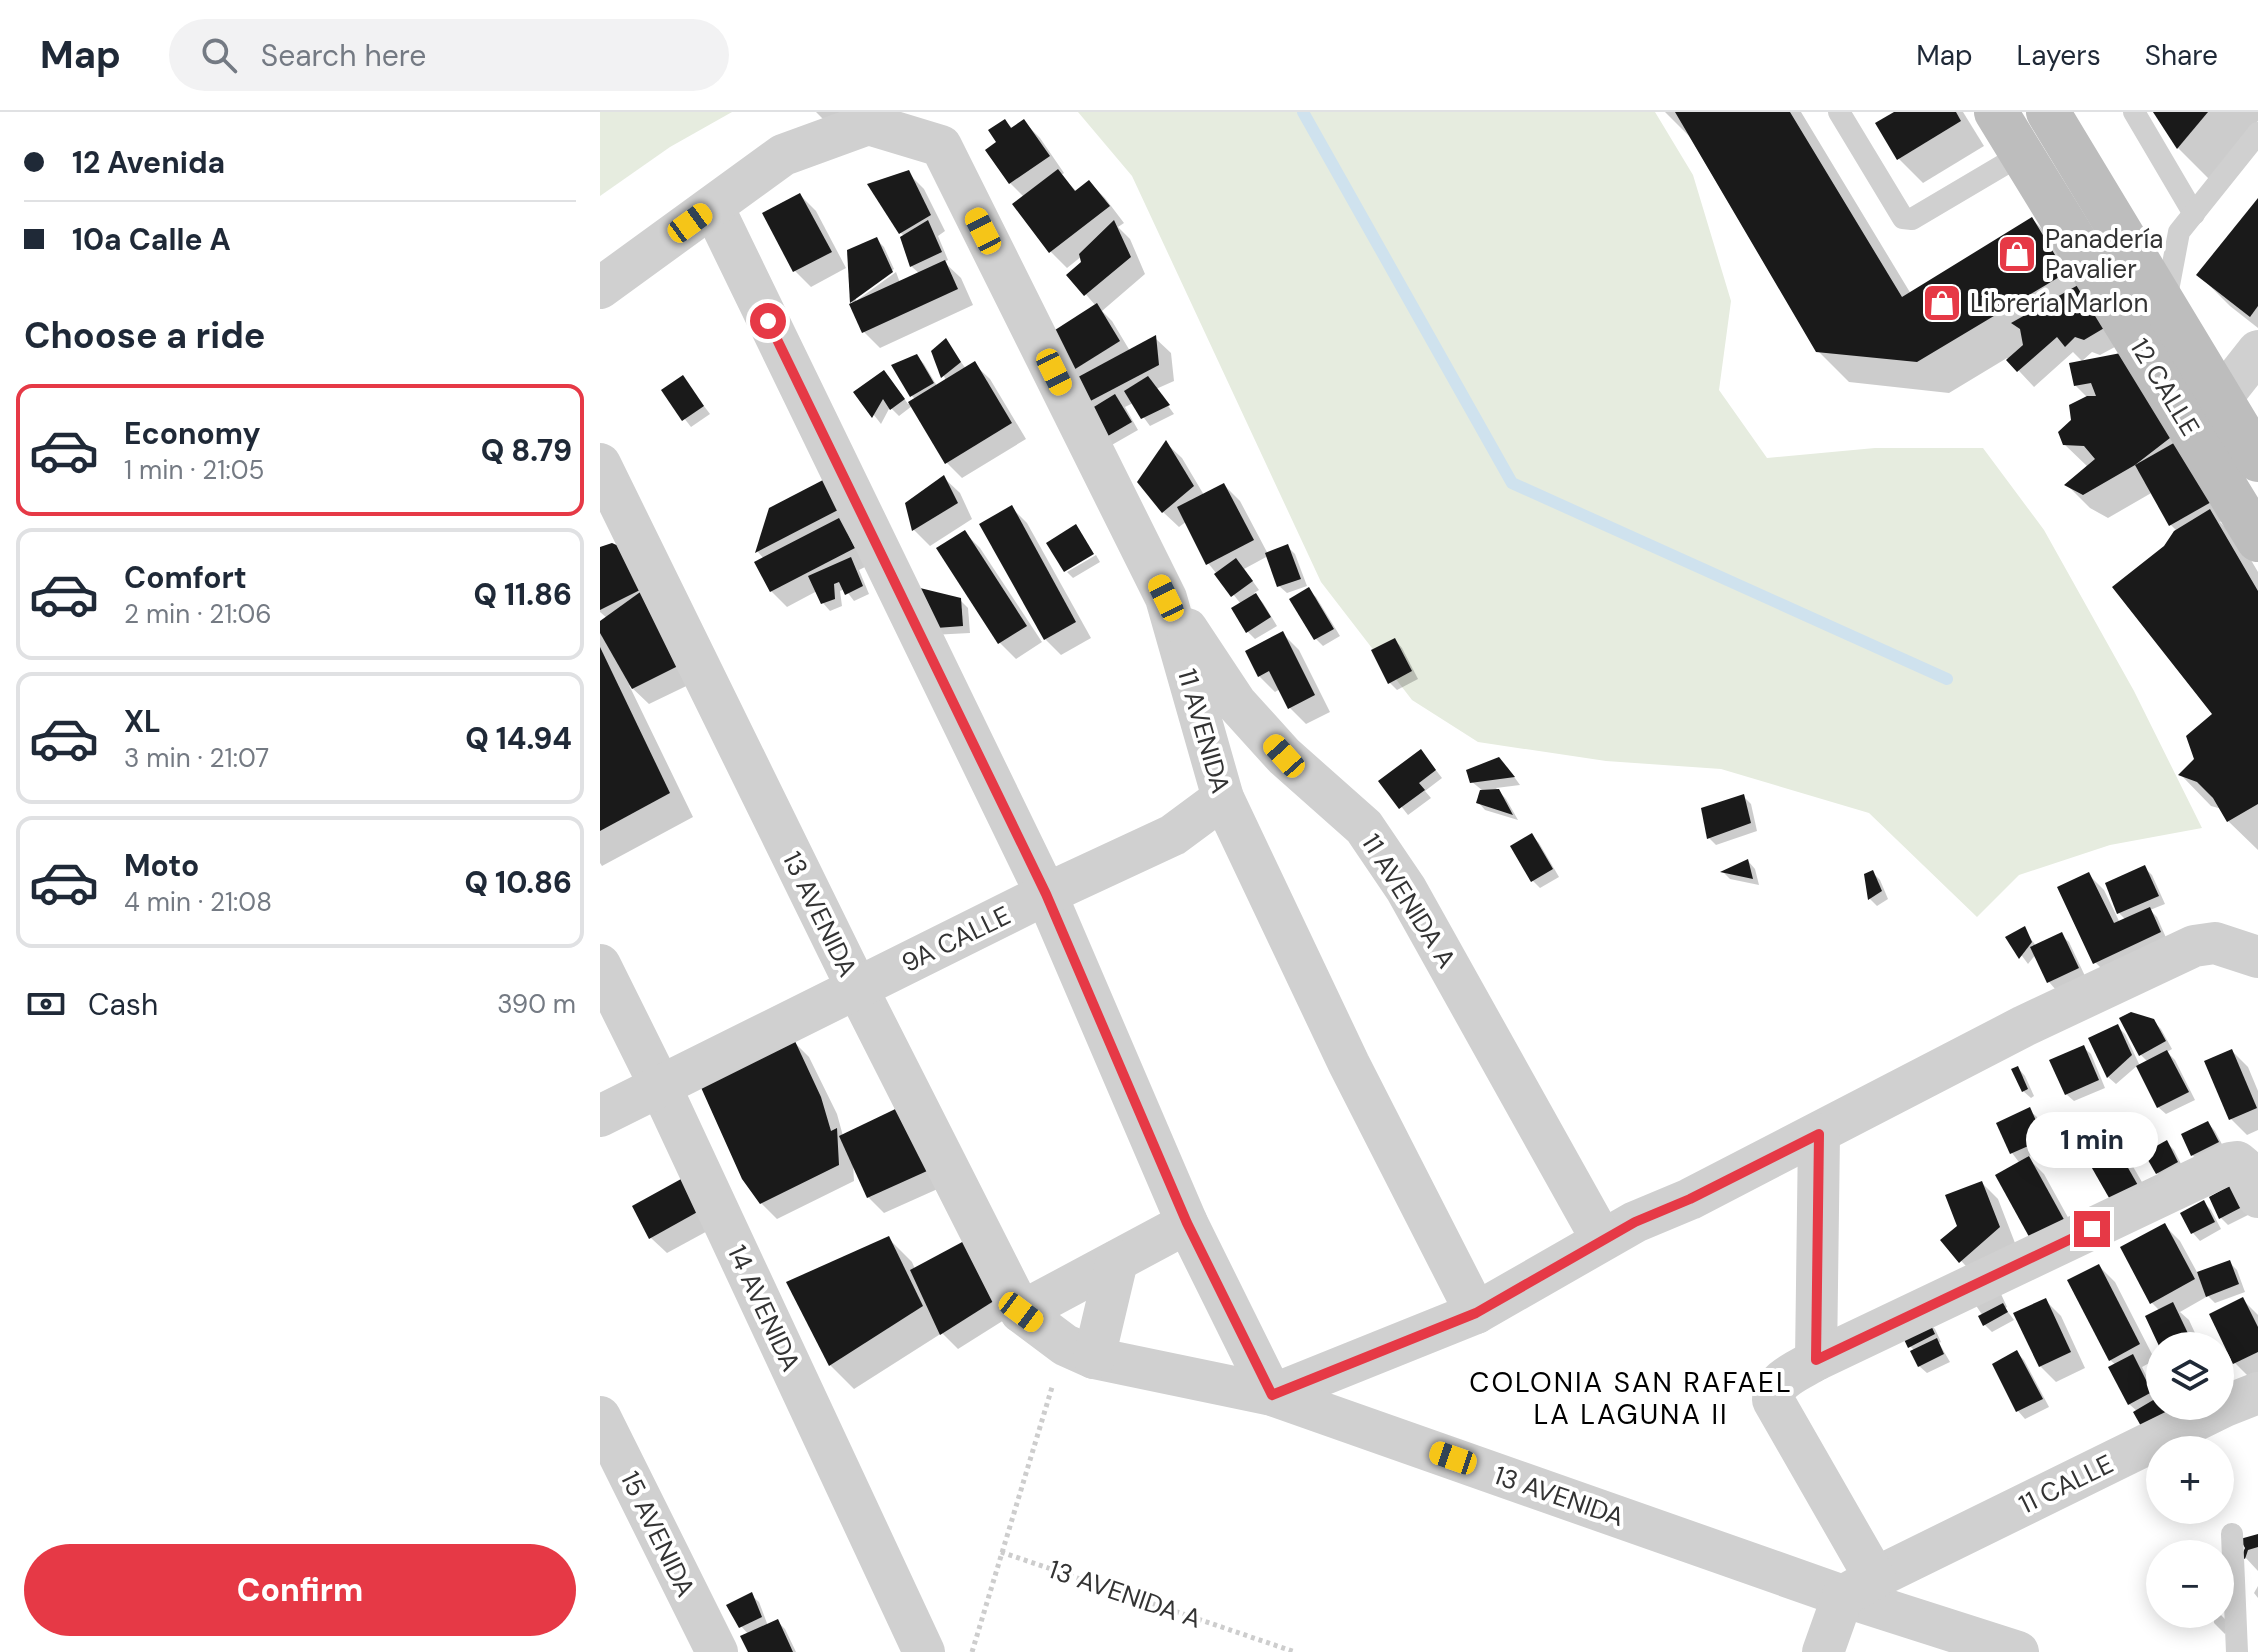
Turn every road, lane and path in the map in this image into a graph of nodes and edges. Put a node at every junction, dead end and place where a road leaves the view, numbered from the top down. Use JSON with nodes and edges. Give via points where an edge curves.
{"nodes":[{"id":1,"x":1839,"y":112,"type":"edge"},
{"id":2,"x":1996,"y":112,"type":"edge"},
{"id":3,"x":2048,"y":112,"type":"edge"},
{"id":4,"x":2134,"y":112,"type":"edge"},
{"id":5,"x":2258,"y":133,"type":"edge"},
{"id":6,"x":2022,"y":154,"type":"junction"},
{"id":7,"x":713,"y":207,"type":"junction"},
{"id":8,"x":2194,"y":214,"type":"junction"},
{"id":9,"x":600,"y":288,"type":"edge"},
{"id":10,"x":2165,"y":306,"type":"junction"},
{"id":11,"x":2258,"y":351,"type":"edge"},
{"id":12,"x":2221,"y":398,"type":"junction"},
{"id":13,"x":2258,"y":460,"type":"edge"},
{"id":14,"x":600,"y":464,"type":"edge"},
{"id":15,"x":2258,"y":540,"type":"edge"},
{"id":16,"x":1166,"y":598,"type":"junction"},
{"id":17,"x":1223,"y":798,"type":"junction"},
{"id":18,"x":1046,"y":894,"type":"junction"},
{"id":19,"x":2258,"y":957,"type":"edge"},
{"id":20,"x":600,"y":965,"type":"edge"},
{"id":21,"x":857,"y":988,"type":"junction"},
{"id":22,"x":661,"y":1088,"type":"junction"},
{"id":23,"x":600,"y":1116,"type":"edge"},
{"id":24,"x":1819,"y":1134,"type":"junction"},
{"id":25,"x":2258,"y":1197,"type":"edge"},
{"id":26,"x":1187,"y":1223,"type":"junction"},
{"id":27,"x":1602,"y":1240,"type":"junction"},
{"id":28,"x":1117,"y":1261,"type":"junction"},
{"id":29,"x":1021,"y":1312,"type":"junction"},
{"id":30,"x":1476,"y":1313,"type":"junction"},
{"id":31,"x":1079,"y":1352,"type":"junction"},
{"id":32,"x":1816,"y":1360,"type":"junction"},
{"id":33,"x":2258,"y":1393,"type":"edge"},
{"id":34,"x":1272,"y":1395,"type":"junction"},
{"id":35,"x":600,"y":1417,"type":"edge"},
{"id":36,"x":2232,"y":1534,"type":"dead end"},
{"id":37,"x":1001,"y":1552,"type":"junction"},
{"id":38,"x":1859,"y":1587,"type":"junction"},
{"id":39,"x":717,"y":1652,"type":"edge"},
{"id":40,"x":924,"y":1652,"type":"edge"},
{"id":41,"x":972,"y":1652,"type":"edge"},
{"id":42,"x":1295,"y":1652,"type":"edge"},
{"id":43,"x":1823,"y":1652,"type":"edge"},
{"id":44,"x":2018,"y":1652,"type":"edge"},
{"id":45,"x":2237,"y":1652,"type":"edge"}],
"edges":[{"from":1,"to":6,"type":"lane","via":[[1903,218],[1912,219]]},
{"from":2,"to":6,"type":"main road","name":"12 CALLE"},
{"from":3,"to":10,"type":"main road","name":"12 CALLE"},
{"from":4,"to":8,"type":"lane"},
{"from":5,"to":8,"type":"lane"},
{"from":6,"to":15,"type":"main road","name":"12 CALLE"},
{"from":7,"to":9,"type":"street"},
{"from":7,"to":16,"type":"street","name":"11 AVENIDA","via":[[783,155],[868,124],[941,146]]},
{"from":7,"to":18,"type":"street"},
{"from":8,"to":10,"type":"lane","via":[[2179,232]]},
{"from":10,"to":12,"type":"main road","name":"12 CALLE"},
{"from":11,"to":12,"type":"street"},
{"from":12,"to":13,"type":"main road","name":"12 CALLE"},
{"from":14,"to":21,"type":"street","name":"13 AVENIDA"},
{"from":16,"to":17,"type":"street","name":"11 AVENIDA"},
{"from":16,"to":27,"type":"street","name":"11 AVENIDA A","via":[[1236,703],[1284,756],[1364,827],[1381,852]]},
{"from":17,"to":18,"type":"street","name":"9A CALLE","via":[[1173,835]]},
{"from":17,"to":30,"type":"street","name":"11 AVENIDA","via":[[1349,1064]]},
{"from":18,"to":21,"type":"street","name":"9A CALLE"},
{"from":18,"to":26,"type":"street"},
{"from":19,"to":24,"type":"street","via":[[2215,943],[2194,946],[2024,1026]]},
{"from":20,"to":22,"type":"street","name":"14 AVENIDA"},
{"from":21,"to":22,"type":"street","name":"9A CALLE"},
{"from":21,"to":29,"type":"street","name":"13 AVENIDA"},
{"from":22,"to":23,"type":"street","name":"9A CALLE"},
{"from":22,"to":40,"type":"street","name":"14 AVENIDA"},
{"from":24,"to":27,"type":"street"},
{"from":24,"to":32,"type":"street"},
{"from":25,"to":32,"type":"street","via":[[2243,1167],[2230,1163]]},
{"from":26,"to":28,"type":"street"},
{"from":26,"to":34,"type":"street"},
{"from":27,"to":30,"type":"street"},
{"from":28,"to":29,"type":"street"},
{"from":28,"to":31,"type":"street"},
{"from":29,"to":31,"type":"street","name":"13 AVENIDA"},
{"from":30,"to":34,"type":"street"},
{"from":31,"to":34,"type":"street","name":"13 AVENIDA"},
{"from":31,"to":37,"type":"path"},
{"from":32,"to":38,"type":"street","via":[[1778,1384],[1773,1400]]},
{"from":33,"to":38,"type":"street","name":"11 CALLE"},
{"from":34,"to":38,"type":"street","name":"13 AVENIDA"},
{"from":35,"to":39,"type":"street","name":"15 AVENIDA"},
{"from":36,"to":45,"type":"lane"},
{"from":37,"to":41,"type":"path"},
{"from":37,"to":42,"type":"path","name":"13 AVENIDA A"},
{"from":38,"to":43,"type":"street"},
{"from":38,"to":44,"type":"street","name":"13 AVENIDA"}]}
